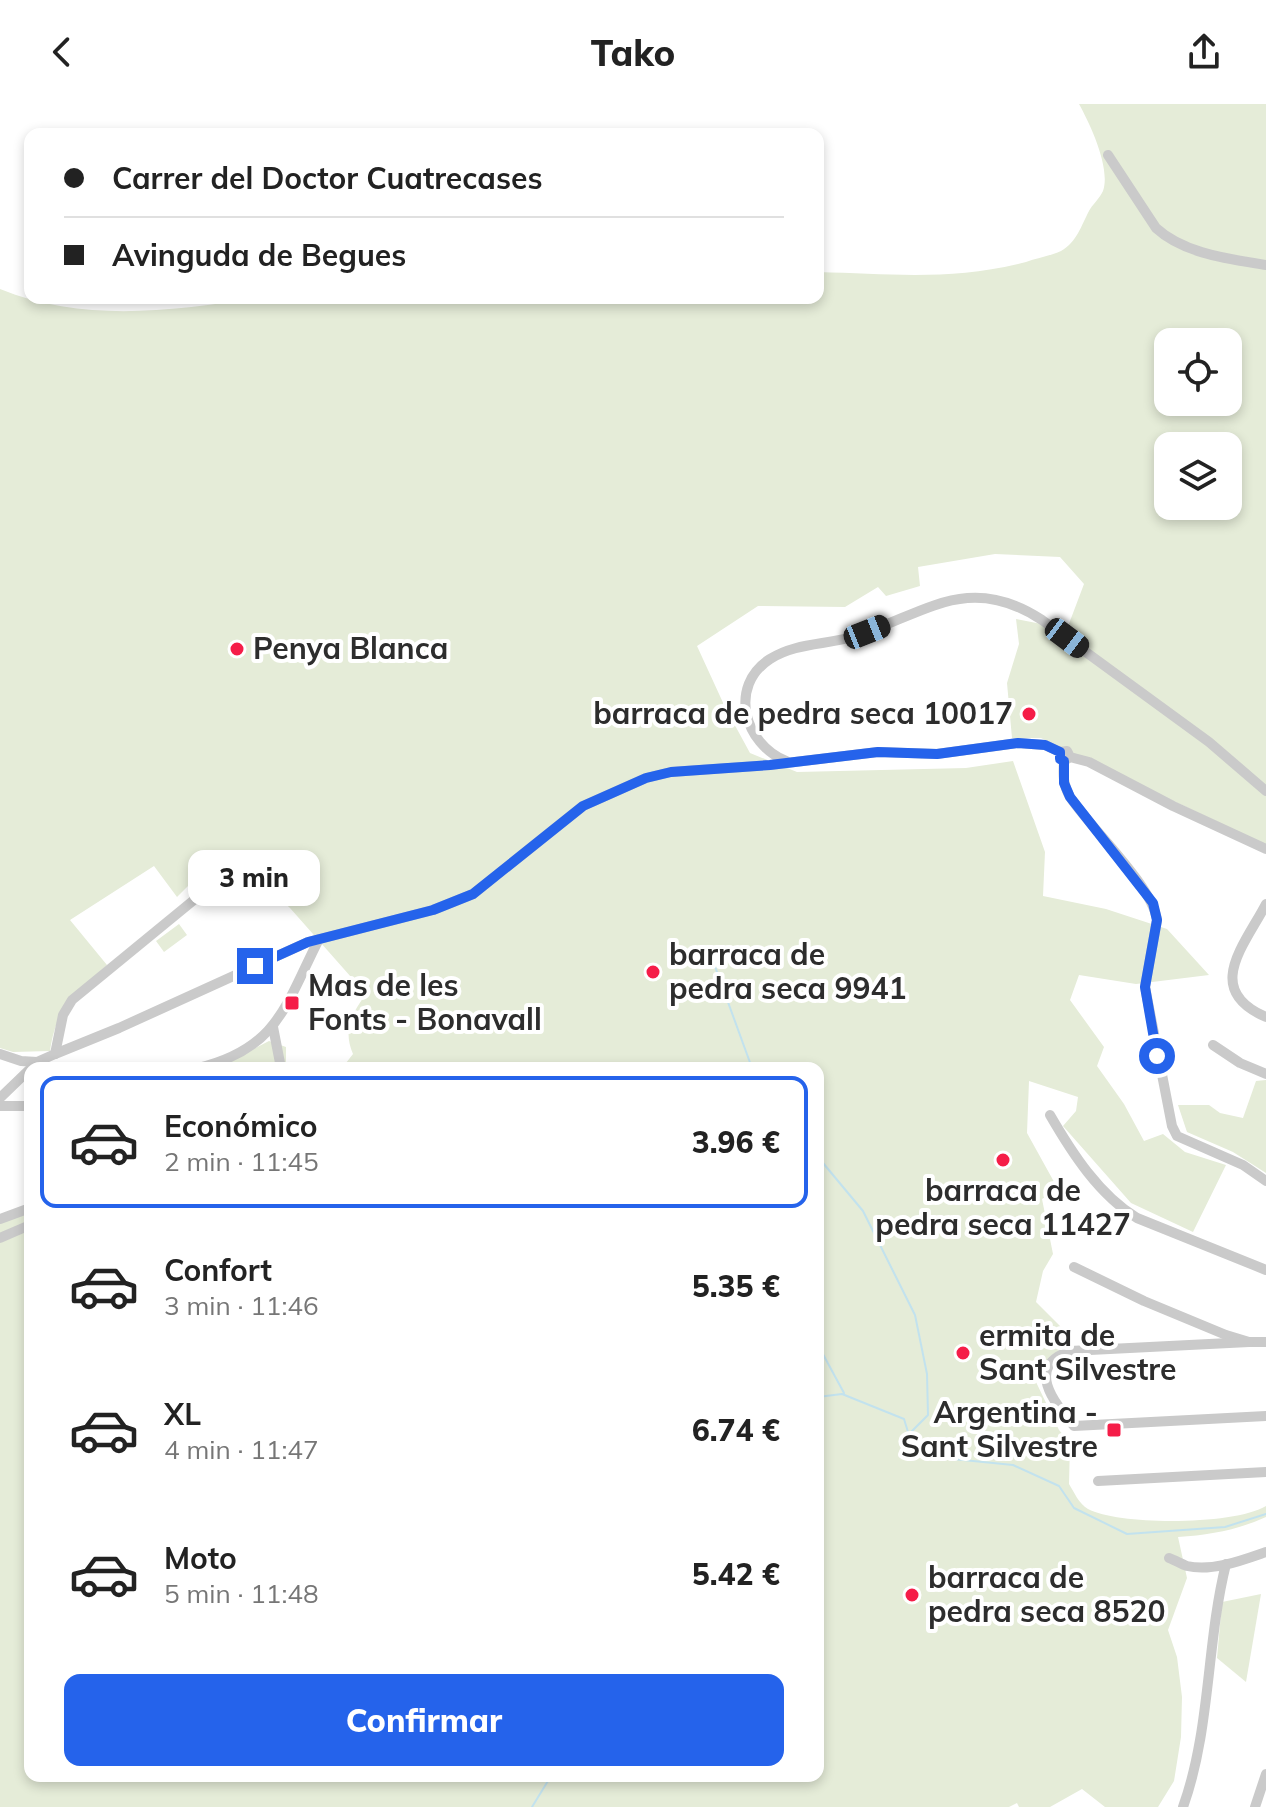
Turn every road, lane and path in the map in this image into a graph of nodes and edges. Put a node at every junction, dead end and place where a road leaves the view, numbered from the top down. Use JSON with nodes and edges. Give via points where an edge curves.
{"nodes":[{"id":1,"x":1108,"y":155,"type":"dead end"},
{"id":2,"x":1266,"y":265,"type":"edge"},
{"id":3,"x":1065,"y":757,"type":"junction"},
{"id":4,"x":787,"y":762,"type":"junction"},
{"id":5,"x":1266,"y":791,"type":"edge"},
{"id":6,"x":1266,"y":849,"type":"edge"},
{"id":7,"x":200,"y":895,"type":"dead end"},
{"id":8,"x":1266,"y":904,"type":"edge"},
{"id":9,"x":319,"y":939,"type":"junction"},
{"id":10,"x":1266,"y":1017,"type":"edge"},
{"id":11,"x":273,"y":1027,"type":"junction"},
{"id":12,"x":1213,"y":1045,"type":"dead end"},
{"id":13,"x":0,"y":1054,"type":"edge"},
{"id":14,"x":55,"y":1054,"type":"junction"},
{"id":15,"x":24,"y":1062,"type":"edge"},
{"id":16,"x":40,"y":1062,"type":"edge"},
{"id":17,"x":214,"y":1062,"type":"edge"},
{"id":18,"x":280,"y":1062,"type":"edge"},
{"id":19,"x":1266,"y":1074,"type":"edge"},
{"id":20,"x":24,"y":1075,"type":"edge"},
{"id":21,"x":0,"y":1098,"type":"edge"},
{"id":22,"x":0,"y":1106,"type":"edge"},
{"id":23,"x":24,"y":1106,"type":"edge"},
{"id":24,"x":1050,"y":1115,"type":"dead end"},
{"id":25,"x":1266,"y":1181,"type":"edge"},
{"id":26,"x":24,"y":1210,"type":"edge"},
{"id":27,"x":0,"y":1219,"type":"edge"},
{"id":28,"x":24,"y":1228,"type":"edge"},
{"id":29,"x":0,"y":1238,"type":"edge"},
{"id":30,"x":1074,"y":1267,"type":"dead end"},
{"id":31,"x":1266,"y":1270,"type":"edge"},
{"id":32,"x":1249,"y":1342,"type":"junction"},
{"id":33,"x":1266,"y":1342,"type":"edge"},
{"id":34,"x":1266,"y":1416,"type":"edge"},
{"id":35,"x":1266,"y":1472,"type":"edge"},
{"id":36,"x":1098,"y":1481,"type":"dead end"},
{"id":37,"x":1266,"y":1552,"type":"edge"},
{"id":38,"x":1169,"y":1558,"type":"dead end"},
{"id":39,"x":1226,"y":1564,"type":"junction"},
{"id":40,"x":1266,"y":1774,"type":"edge"},
{"id":41,"x":1183,"y":1807,"type":"edge"},
{"id":42,"x":1255,"y":1807,"type":"edge"}],
"edges":[{"from":1,"to":2,"type":"street","via":[[1165,236],[1205,252]]},
{"from":3,"to":4,"type":"street","via":[[1045,745],[1018,743],[937,754],[878,752]]},
{"from":3,"to":6,"type":"street","via":[[1089,762]]},
{"from":3,"to":25,"type":"street","via":[[1064,783],[1070,797],[1153,903],[1157,920],[1145,987],[1172,1126],[1177,1136]]},
{"from":4,"to":5,"type":"street","via":[[770,753],[744,713],[747,688],[769,660],[797,648],[850,638],[924,607],[988,597],[1012,602],[1042,620],[1209,742]]},
{"from":4,"to":9,"type":"street","via":[[646,778],[583,806],[473,894]]},
{"from":7,"to":14,"type":"street","via":[[72,1000],[63,1015]]},
{"from":8,"to":10,"type":"street","via":[[1231,972],[1233,990],[1246,1008]]},
{"from":9,"to":11,"type":"street"},
{"from":9,"to":14,"type":"street"},
{"from":11,"to":17,"type":"street","via":[[263,1039]]},
{"from":11,"to":18,"type":"street"},
{"from":12,"to":19,"type":"street"},
{"from":13,"to":15,"type":"street"},
{"from":14,"to":16,"type":"street"},
{"from":20,"to":21,"type":"street"},
{"from":22,"to":23,"type":"street"},
{"from":24,"to":31,"type":"street","via":[[1070,1150],[1124,1210]]},
{"from":26,"to":27,"type":"street"},
{"from":28,"to":29,"type":"street"},
{"from":30,"to":32,"type":"street"},
{"from":32,"to":33,"type":"street"},
{"from":32,"to":34,"type":"street","via":[[1064,1353],[1051,1365],[1046,1383],[1074,1426]]},
{"from":35,"to":36,"type":"street"},
{"from":37,"to":39,"type":"street"},
{"from":38,"to":39,"type":"street","via":[[1189,1566]]},
{"from":39,"to":41,"type":"street","via":[[1201,1741]]},
{"from":40,"to":42,"type":"street"}]}
